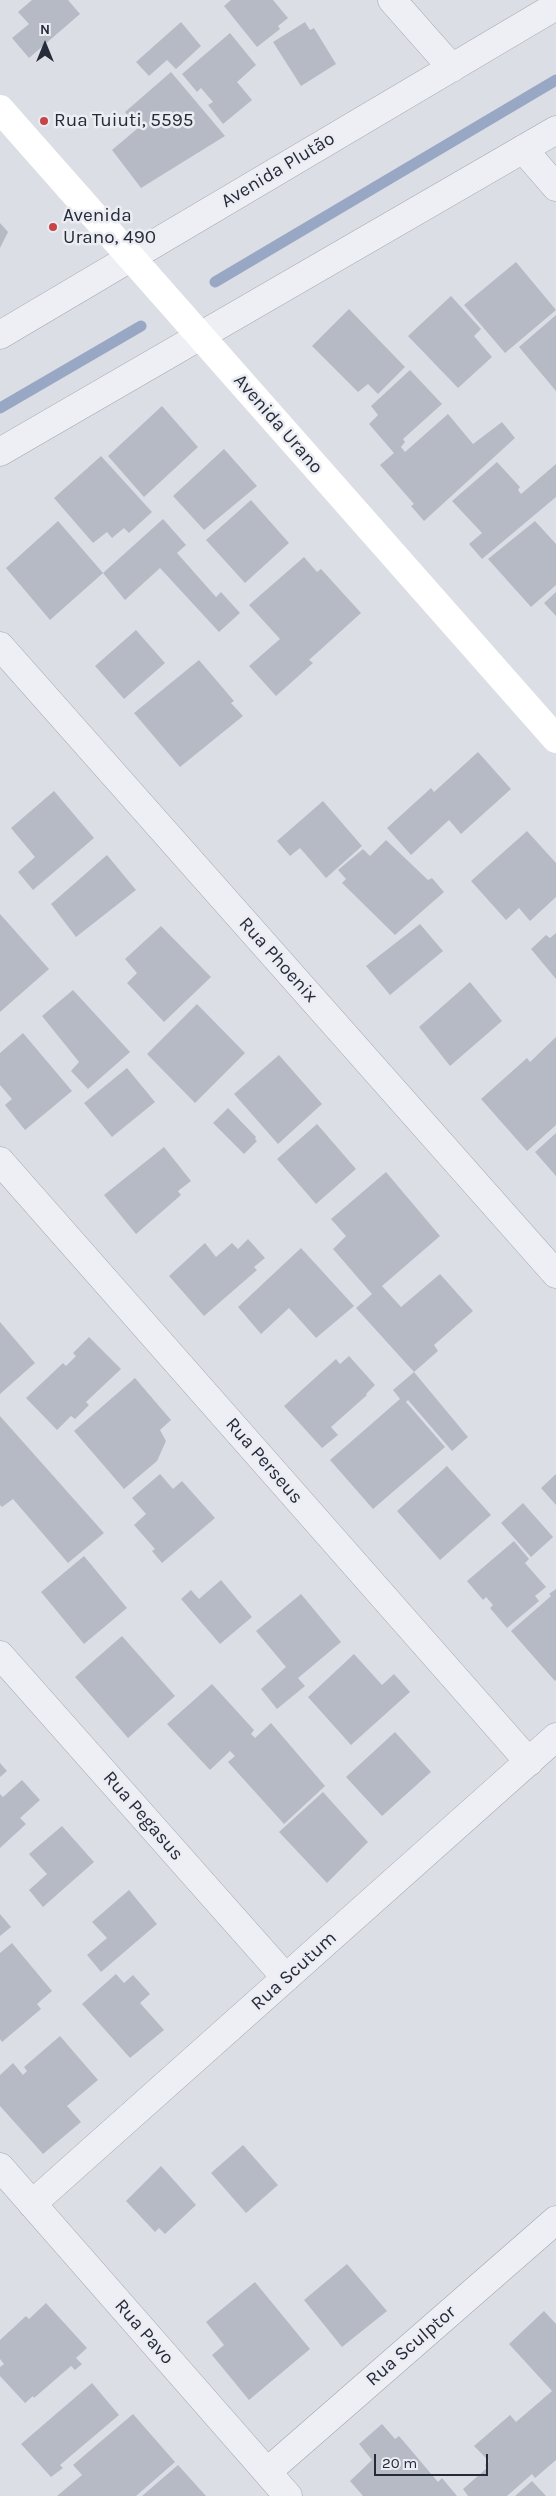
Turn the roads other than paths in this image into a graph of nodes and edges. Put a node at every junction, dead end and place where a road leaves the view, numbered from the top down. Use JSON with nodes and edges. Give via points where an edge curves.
{"nodes":[{"id":1,"x":392,"y":0,"type":"edge"},
{"id":2,"x":556,"y":6,"type":"edge"},
{"id":3,"x":452,"y":68,"type":"junction"},
{"id":4,"x":0,"y":109,"type":"edge"},
{"id":5,"x":556,"y":130,"type":"edge"},
{"id":6,"x":523,"y":149,"type":"junction"},
{"id":7,"x":556,"y":187,"type":"edge"},
{"id":8,"x":131,"y":258,"type":"junction"},
{"id":9,"x":0,"y":335,"type":"edge"},
{"id":10,"x":200,"y":336,"type":"junction"},
{"id":11,"x":0,"y":452,"type":"edge"},
{"id":12,"x":0,"y":646,"type":"edge"},
{"id":13,"x":556,"y":740,"type":"edge"},
{"id":14,"x":0,"y":1161,"type":"edge"},
{"id":15,"x":556,"y":1274,"type":"edge"},
{"id":16,"x":0,"y":1655,"type":"edge"},
{"id":17,"x":556,"y":1738,"type":"edge"},
{"id":18,"x":529,"y":1762,"type":"junction"},
{"id":19,"x":286,"y":1978,"type":"junction"},
{"id":20,"x":0,"y":2168,"type":"edge"},
{"id":21,"x":32,"y":2204,"type":"junction"},
{"id":22,"x":556,"y":2220,"type":"edge"},
{"id":23,"x":266,"y":2472,"type":"junction"},
{"id":24,"x":288,"y":2496,"type":"edge"}],
"edges":[{"from":1,"to":3,"type":"street"},
{"from":2,"to":3,"type":"street","name":"Avenida Plutão"},
{"from":3,"to":8,"type":"street","name":"Avenida Plutão"},
{"from":4,"to":8,"type":"street","name":"Avenida Urano"},
{"from":5,"to":6,"type":"street"},
{"from":6,"to":7,"type":"street"},
{"from":6,"to":10,"type":"street"},
{"from":8,"to":9,"type":"street","name":"Avenida Plutão"},
{"from":8,"to":10,"type":"street","name":"Avenida Urano"},
{"from":10,"to":11,"type":"street"},
{"from":10,"to":13,"type":"street","name":"Avenida Urano"},
{"from":12,"to":15,"type":"street","name":"Rua Phoenix"},
{"from":14,"to":18,"type":"street","name":"Rua Perseus"},
{"from":16,"to":19,"type":"street","name":"Rua Pegasus"},
{"from":17,"to":18,"type":"street","name":"Rua Scutum"},
{"from":18,"to":19,"type":"street","name":"Rua Scutum"},
{"from":19,"to":21,"type":"street","name":"Rua Scutum"},
{"from":20,"to":21,"type":"street","name":"Rua Pavo"},
{"from":21,"to":23,"type":"street","name":"Rua Pavo"},
{"from":22,"to":23,"type":"street","name":"Rua Sculptor"},
{"from":23,"to":24,"type":"street","name":"Rua Pavo"}]}
